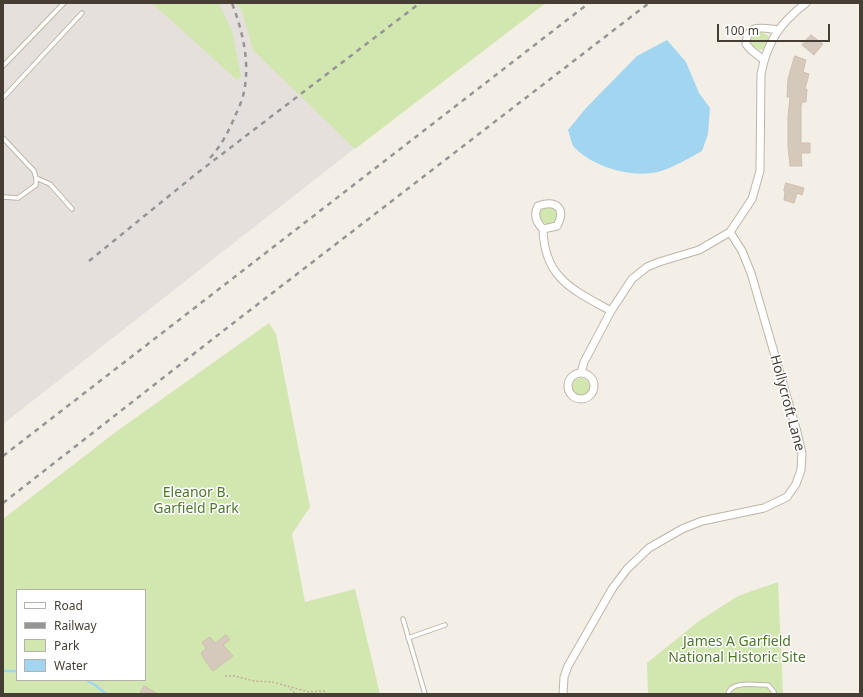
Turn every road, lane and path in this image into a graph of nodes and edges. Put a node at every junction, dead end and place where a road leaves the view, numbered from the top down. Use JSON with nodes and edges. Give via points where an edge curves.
{"nodes":[{"id":1,"x":64,"y":3,"type":"edge"},
{"id":2,"x":806,"y":3,"type":"edge"},
{"id":3,"x":82,"y":13,"type":"dead end"},
{"id":4,"x":778,"y":30,"type":"junction"},
{"id":5,"x":764,"y":60,"type":"junction"},
{"id":6,"x":3,"y":66,"type":"edge"},
{"id":7,"x":3,"y":98,"type":"edge"},
{"id":8,"x":3,"y":138,"type":"edge"},
{"id":9,"x":36,"y":178,"type":"junction"},
{"id":10,"x":3,"y":197,"type":"edge"},
{"id":11,"x":72,"y":209,"type":"dead end"},
{"id":12,"x":543,"y":229,"type":"dead end"},
{"id":13,"x":730,"y":232,"type":"junction"},
{"id":14,"x":611,"y":311,"type":"junction"},
{"id":15,"x":581,"y":373,"type":"dead end"},
{"id":16,"x":402,"y":619,"type":"dead end"},
{"id":17,"x":445,"y":625,"type":"dead end"},
{"id":18,"x":408,"y":638,"type":"junction"},
{"id":19,"x":225,"y":676,"type":"dead end"},
{"id":20,"x":289,"y":688,"type":"junction"},
{"id":21,"x":296,"y":694,"type":"edge"},
{"id":22,"x":326,"y":694,"type":"edge"},
{"id":23,"x":425,"y":694,"type":"edge"},
{"id":24,"x":563,"y":694,"type":"edge"},
{"id":25,"x":728,"y":694,"type":"edge"},
{"id":26,"x":774,"y":694,"type":"edge"}],
"edges":[{"from":1,"to":6,"type":"lane"},
{"from":2,"to":4,"type":"street"},
{"from":3,"to":7,"type":"lane"},
{"from":4,"to":5,"type":"street"},
{"from":4,"to":5,"type":"street","via":[[755,28],[746,38],[746,44]]},
{"from":5,"to":13,"type":"street","via":[[761,74],[760,171],[752,199]]},
{"from":8,"to":9,"type":"lane","via":[[34,171]]},
{"from":9,"to":10,"type":"lane","via":[[36,185],[18,198]]},
{"from":9,"to":11,"type":"lane","via":[[50,184]]},
{"from":12,"to":14,"type":"street","via":[[546,253],[556,272],[570,288]]},
{"from":13,"to":14,"type":"street","via":[[700,250],[647,267],[632,279]]},
{"from":13,"to":24,"type":"street","name":"Hollycroft Lane","via":[[742,251],[751,273],[797,432],[802,453],[801,470],[796,484],[787,497],[764,508],[700,522],[649,548],[627,569],[612,589],[568,666],[564,677]]},
{"from":14,"to":15,"type":"street","via":[[584,362]]},
{"from":16,"to":18,"type":"lane"},
{"from":17,"to":18,"type":"lane"},
{"from":18,"to":23,"type":"lane"},
{"from":19,"to":20,"type":"path","via":[[272,682]]},
{"from":20,"to":21,"type":"path"},
{"from":20,"to":22,"type":"path","via":[[309,692],[324,691]]},
{"from":25,"to":26,"type":"lane","via":[[728,691],[737,684],[768,685]]}]}
